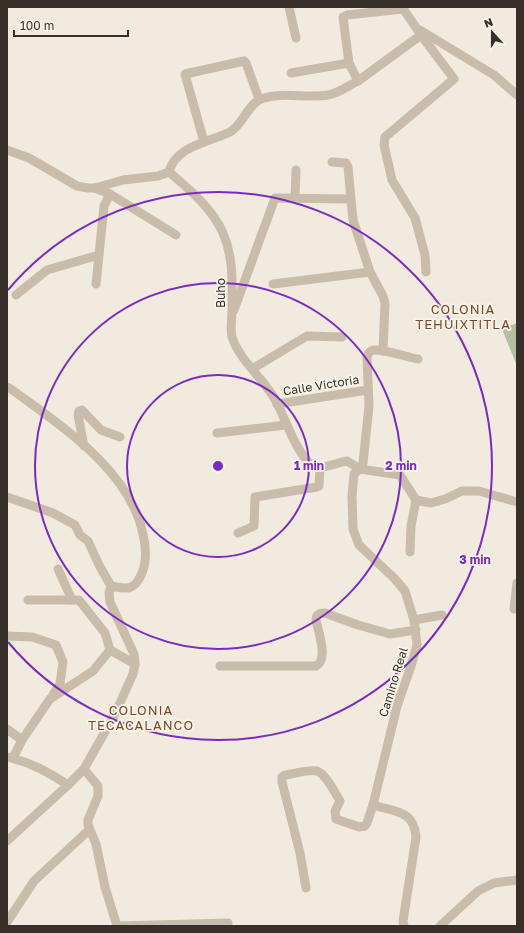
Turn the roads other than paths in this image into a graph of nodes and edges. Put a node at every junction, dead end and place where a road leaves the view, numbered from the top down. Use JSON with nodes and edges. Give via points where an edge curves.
{"nodes":[{"id":1,"x":289,"y":7,"type":"edge"},
{"id":2,"x":405,"y":9,"type":"edge"},
{"id":3,"x":419,"y":32,"type":"junction"},
{"id":4,"x":296,"y":38,"type":"dead end"},
{"id":5,"x":349,"y":63,"type":"junction"},
{"id":6,"x":291,"y":73,"type":"dead end"},
{"id":7,"x":358,"y":81,"type":"junction"},
{"id":8,"x":517,"y":95,"type":"edge"},
{"id":9,"x":259,"y":99,"type":"junction"},
{"id":10,"x":204,"y":142,"type":"junction"},
{"id":11,"x":7,"y":150,"type":"edge"},
{"id":12,"x":332,"y":162,"type":"dead end"},
{"id":13,"x":296,"y":170,"type":"dead end"},
{"id":14,"x":169,"y":172,"type":"junction"},
{"id":15,"x":95,"y":188,"type":"junction"},
{"id":16,"x":110,"y":194,"type":"junction"},
{"id":17,"x":295,"y":198,"type":"junction"},
{"id":18,"x":350,"y":199,"type":"junction"},
{"id":19,"x":176,"y":235,"type":"dead end"},
{"id":20,"x":99,"y":255,"type":"junction"},
{"id":21,"x":370,"y":272,"type":"junction"},
{"id":22,"x":426,"y":272,"type":"dead end"},
{"id":23,"x":96,"y":284,"type":"dead end"},
{"id":24,"x":273,"y":284,"type":"dead end"},
{"id":25,"x":16,"y":295,"type":"dead end"},
{"id":26,"x":232,"y":317,"type":"junction"},
{"id":27,"x":342,"y":337,"type":"dead end"},
{"id":28,"x":383,"y":351,"type":"junction"},
{"id":29,"x":418,"y":359,"type":"dead end"},
{"id":30,"x":252,"y":369,"type":"junction"},
{"id":31,"x":7,"y":388,"type":"edge"},
{"id":32,"x":368,"y":390,"type":"junction"},
{"id":33,"x":278,"y":404,"type":"junction"},
{"id":34,"x":286,"y":424,"type":"junction"},
{"id":35,"x":217,"y":433,"type":"dead end"},
{"id":36,"x":120,"y":437,"type":"dead end"},
{"id":37,"x":84,"y":446,"type":"junction"},
{"id":38,"x":320,"y":467,"type":"junction"},
{"id":39,"x":360,"y":469,"type":"junction"},
{"id":40,"x":7,"y":497,"type":"edge"},
{"id":41,"x":416,"y":500,"type":"junction"},
{"id":42,"x":517,"y":502,"type":"edge"},
{"id":43,"x":238,"y":533,"type":"dead end"},
{"id":44,"x":410,"y":552,"type":"dead end"},
{"id":45,"x":58,"y":569,"type":"dead end"},
{"id":46,"x":517,"y":583,"type":"edge"},
{"id":47,"x":111,"y":586,"type":"junction"},
{"id":48,"x":28,"y":600,"type":"dead end"},
{"id":49,"x":72,"y":600,"type":"junction"},
{"id":50,"x":514,"y":609,"type":"dead end"},
{"id":51,"x":442,"y":615,"type":"dead end"},
{"id":52,"x":414,"y":620,"type":"junction"},
{"id":53,"x":416,"y":630,"type":"junction"},
{"id":54,"x":7,"y":636,"type":"edge"},
{"id":55,"x":110,"y":650,"type":"junction"},
{"id":56,"x":135,"y":664,"type":"junction"},
{"id":57,"x":220,"y":666,"type":"dead end"},
{"id":58,"x":50,"y":699,"type":"junction"},
{"id":59,"x":7,"y":729,"type":"edge"},
{"id":60,"x":22,"y":740,"type":"junction"},
{"id":61,"x":10,"y":758,"type":"edge"},
{"id":62,"x":84,"y":769,"type":"junction"},
{"id":63,"x":68,"y":786,"type":"junction"},
{"id":64,"x":373,"y":805,"type":"junction"},
{"id":65,"x":89,"y":830,"type":"junction"},
{"id":66,"x":7,"y":841,"type":"edge"},
{"id":67,"x":517,"y":880,"type":"edge"},
{"id":68,"x":306,"y":888,"type":"dead end"},
{"id":69,"x":7,"y":922,"type":"edge"},
{"id":70,"x":228,"y":923,"type":"dead end"},
{"id":71,"x":216,"y":925,"type":"edge"},
{"id":72,"x":117,"y":926,"type":"edge"},
{"id":73,"x":404,"y":926,"type":"edge"},
{"id":74,"x":440,"y":926,"type":"edge"}],
"edges":[{"from":1,"to":4,"type":"street"},
{"from":2,"to":3,"type":"street"},
{"from":2,"to":5,"type":"street","via":[[343,17]]},
{"from":3,"to":7,"type":"street"},
{"from":3,"to":8,"type":"street","via":[[494,74]]},
{"from":3,"to":22,"type":"street","via":[[454,79],[385,137],[384,145],[392,180],[415,218],[425,255]]},
{"from":5,"to":6,"type":"street"},
{"from":5,"to":7,"type":"street"},
{"from":7,"to":9,"type":"street","via":[[329,95],[275,96]]},
{"from":9,"to":10,"type":"street","via":[[236,128]]},
{"from":9,"to":10,"type":"street","via":[[244,61],[185,74]]},
{"from":10,"to":14,"type":"street","via":[[183,153]]},
{"from":11,"to":15,"type":"street","via":[[29,158],[77,186]]},
{"from":12,"to":18,"type":"street","via":[[346,163],[348,167]]},
{"from":13,"to":17,"type":"street"},
{"from":14,"to":15,"type":"street"},
{"from":14,"to":26,"type":"street","name":"Buho","via":[[192,191],[215,217],[223,233],[232,262]]},
{"from":15,"to":16,"type":"street"},
{"from":16,"to":19,"type":"street"},
{"from":16,"to":20,"type":"street","via":[[104,206]]},
{"from":17,"to":18,"type":"street"},
{"from":17,"to":26,"type":"street","via":[[275,198]]},
{"from":18,"to":21,"type":"street","via":[[353,220]]},
{"from":20,"to":23,"type":"street"},
{"from":20,"to":25,"type":"street","via":[[47,270]]},
{"from":21,"to":24,"type":"street"},
{"from":21,"to":28,"type":"street","via":[[384,296]]},
{"from":26,"to":30,"type":"street","name":"Buho","via":[[232,338]]},
{"from":27,"to":30,"type":"street","via":[[307,336]]},
{"from":28,"to":29,"type":"street"},
{"from":28,"to":32,"type":"street","name":"Camino Real","via":[[372,350],[368,353]]},
{"from":30,"to":33,"type":"street","name":"Buho"},
{"from":31,"to":37,"type":"street"},
{"from":32,"to":33,"type":"street","name":"Calle Victoria"},
{"from":32,"to":39,"type":"street","name":"Camino Real","via":[[369,406],[363,463]]},
{"from":33,"to":34,"type":"street","name":"Buho"},
{"from":34,"to":35,"type":"street"},
{"from":34,"to":38,"type":"street","name":"Buho","via":[[306,459],[312,465]]},
{"from":36,"to":37,"type":"street","via":[[101,430],[82,410],[78,415]]},
{"from":37,"to":47,"type":"street","via":[[120,483],[136,510],[146,548],[144,569],[138,583],[122,589]]},
{"from":38,"to":39,"type":"street","via":[[347,461]]},
{"from":38,"to":43,"type":"street","via":[[320,482],[317,487],[255,497],[254,526]]},
{"from":39,"to":41,"type":"street","via":[[400,475]]},
{"from":39,"to":52,"type":"street","name":"Camino Real","via":[[354,474],[352,496],[353,528],[359,545],[405,591]]},
{"from":40,"to":47,"type":"street","via":[[53,513],[75,525],[80,535],[88,541]]},
{"from":41,"to":42,"type":"street","via":[[431,502],[462,491],[479,491]]},
{"from":41,"to":44,"type":"street"},
{"from":45,"to":49,"type":"street"},
{"from":46,"to":50,"type":"street"},
{"from":47,"to":56,"type":"street","via":[[110,602],[134,654]]},
{"from":48,"to":49,"type":"street"},
{"from":49,"to":55,"type":"street","via":[[79,600],[105,633]]},
{"from":51,"to":52,"type":"street"},
{"from":52,"to":53,"type":"street","name":"Camino Real"},
{"from":53,"to":57,"type":"street","via":[[390,634],[319,613],[316,620],[322,652],[321,660],[316,666]]},
{"from":53,"to":64,"type":"street","name":"Camino Real","via":[[417,645],[397,706]]},
{"from":54,"to":58,"type":"street","via":[[32,637],[56,645],[64,662],[60,684]]},
{"from":55,"to":56,"type":"street"},
{"from":55,"to":58,"type":"street","via":[[93,671]]},
{"from":56,"to":62,"type":"street","via":[[115,714]]},
{"from":58,"to":60,"type":"street"},
{"from":59,"to":60,"type":"street"},
{"from":60,"to":61,"type":"street"},
{"from":61,"to":63,"type":"street","via":[[26,761]]},
{"from":62,"to":63,"type":"street"},
{"from":62,"to":65,"type":"street","via":[[98,786],[98,796],[88,820]]},
{"from":63,"to":66,"type":"street"},
{"from":64,"to":68,"type":"street","name":"Camino Real","via":[[367,823],[360,827],[336,819],[335,811],[340,801],[323,775],[313,771],[282,777]]},
{"from":64,"to":73,"type":"street","via":[[407,816],[415,828]]},
{"from":65,"to":69,"type":"street","via":[[34,881]]},
{"from":65,"to":72,"type":"street","via":[[96,844]]},
{"from":67,"to":74,"type":"street","via":[[494,883],[478,891]]},
{"from":70,"to":71,"type":"street"},
{"from":71,"to":72,"type":"street"}]}
